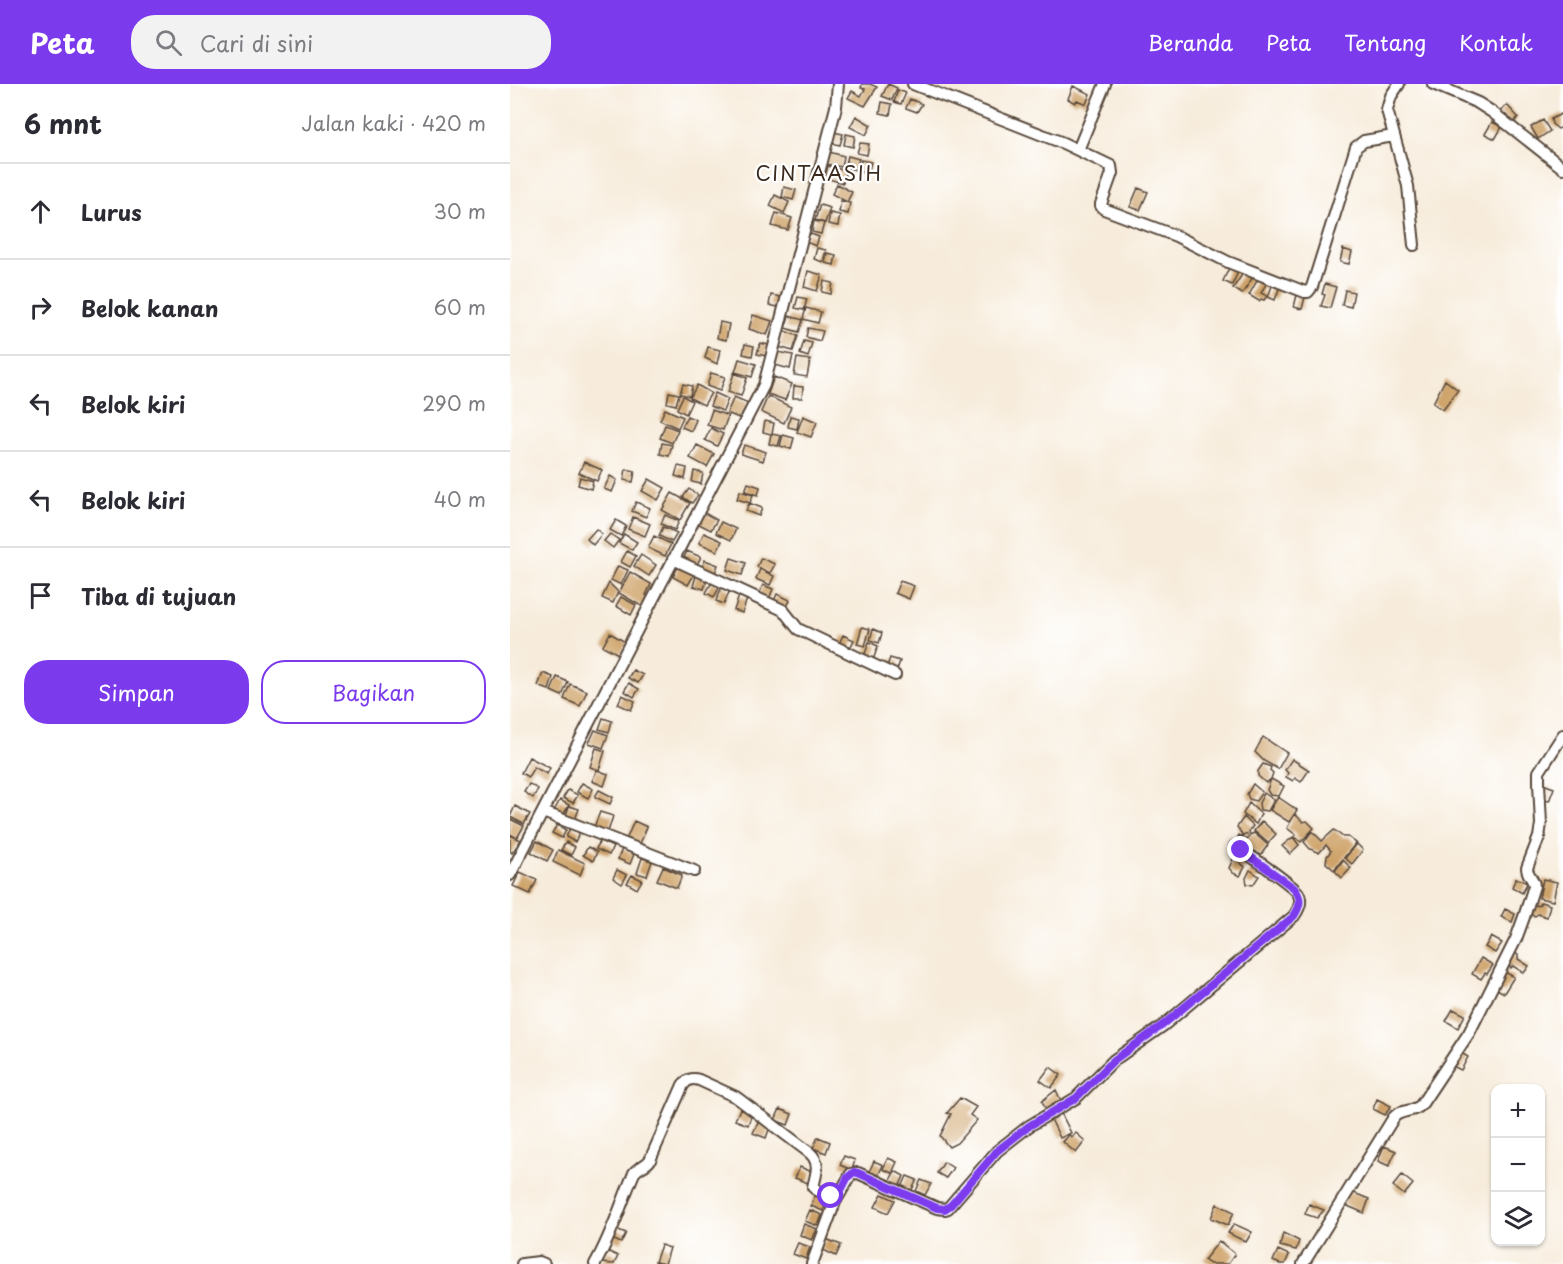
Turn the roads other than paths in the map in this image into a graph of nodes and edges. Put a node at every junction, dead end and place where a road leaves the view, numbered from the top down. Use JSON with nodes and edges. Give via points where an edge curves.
{"nodes":[{"id":1,"x":838,"y":84,"type":"edge"},
{"id":2,"x":913,"y":84,"type":"edge"},
{"id":3,"x":1105,"y":84,"type":"edge"},
{"id":4,"x":1399,"y":84,"type":"edge"},
{"id":5,"x":1433,"y":84,"type":"edge"},
{"id":6,"x":1394,"y":136,"type":"junction"},
{"id":7,"x":1078,"y":150,"type":"junction"},
{"id":8,"x":1563,"y":168,"type":"edge"},
{"id":9,"x":1414,"y":245,"type":"dead end"},
{"id":10,"x":673,"y":560,"type":"junction"},
{"id":11,"x":895,"y":675,"type":"dead end"},
{"id":12,"x":1563,"y":735,"type":"edge"},
{"id":13,"x":543,"y":812,"type":"junction"},
{"id":14,"x":1235,"y":846,"type":"dead end"},
{"id":15,"x":694,"y":871,"type":"dead end"},
{"id":16,"x":510,"y":875,"type":"edge"},
{"id":17,"x":835,"y":1202,"type":"junction"},
{"id":18,"x":522,"y":1264,"type":"edge"},
{"id":19,"x":544,"y":1264,"type":"edge"},
{"id":20,"x":596,"y":1264,"type":"edge"},
{"id":21,"x":812,"y":1264,"type":"edge"},
{"id":22,"x":1303,"y":1264,"type":"edge"}],
"edges":[{"from":1,"to":10,"type":"street","via":[[836,106],[764,385]]},
{"from":2,"to":7,"type":"street"},
{"from":3,"to":7,"type":"street"},
{"from":4,"to":6,"type":"street","via":[[1387,110]]},
{"from":5,"to":8,"type":"street","via":[[1492,112]]},
{"from":6,"to":7,"type":"street","via":[[1364,141],[1356,147],[1308,292],[1104,210],[1101,204],[1112,168]]},
{"from":6,"to":9,"type":"street","via":[[1408,186]]},
{"from":10,"to":11,"type":"street","via":[[783,610],[798,629]]},
{"from":10,"to":13,"type":"street"},
{"from":12,"to":22,"type":"street","via":[[1539,772],[1542,824],[1527,868],[1534,886],[1507,958],[1455,1055],[1421,1105],[1394,1117]]},
{"from":13,"to":15,"type":"street"},
{"from":13,"to":16,"type":"street"},
{"from":14,"to":17,"type":"street","via":[[1294,888],[1300,904],[1294,916],[1164,1024],[1114,1060],[1076,1098],[997,1151],[948,1208],[937,1208],[854,1172]]},
{"from":17,"to":20,"type":"street","via":[[813,1186],[818,1165],[810,1152],[736,1097],[699,1080],[687,1080],[650,1160],[633,1173]]},
{"from":17,"to":21,"type":"street"},
{"from":18,"to":19,"type":"street"}]}
